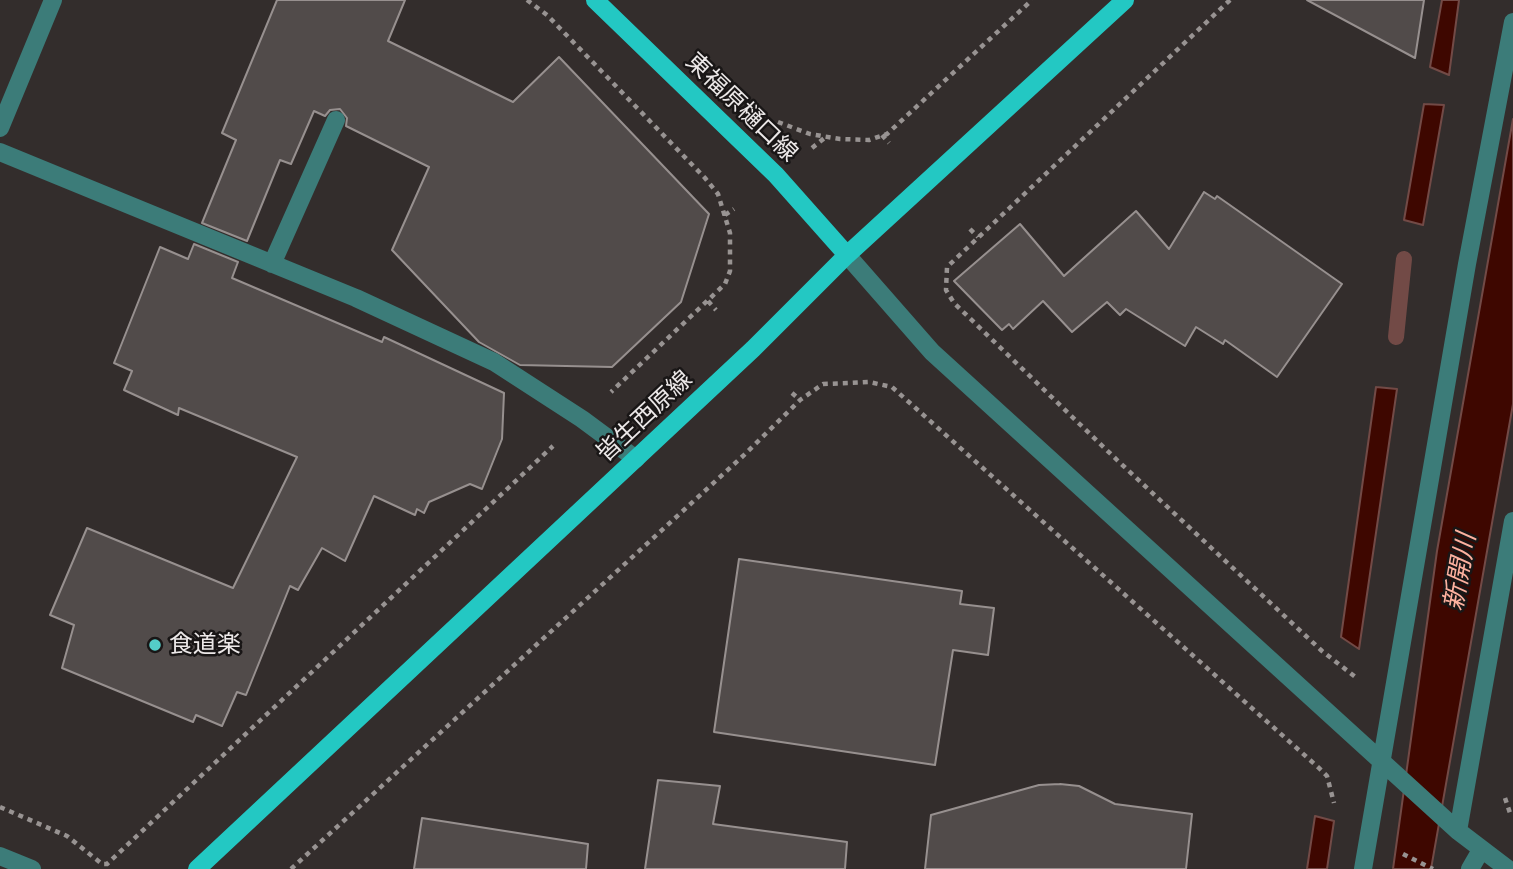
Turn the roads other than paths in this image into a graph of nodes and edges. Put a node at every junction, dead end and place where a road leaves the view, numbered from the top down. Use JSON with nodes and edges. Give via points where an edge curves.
{"nodes":[{"id":1,"x":53,"y":0,"type":"edge"},
{"id":2,"x":595,"y":0,"type":"edge"},
{"id":3,"x":1125,"y":0,"type":"edge"},
{"id":4,"x":1513,"y":22,"type":"edge"},
{"id":5,"x":336,"y":120,"type":"dead end"},
{"id":6,"x":0,"y":128,"type":"edge"},
{"id":7,"x":0,"y":152,"type":"edge"},
{"id":8,"x":847,"y":255,"type":"junction"},
{"id":9,"x":272,"y":264,"type":"junction"},
{"id":10,"x":636,"y":459,"type":"junction"},
{"id":11,"x":1513,"y":521,"type":"edge"},
{"id":12,"x":1383,"y":763,"type":"junction"},
{"id":13,"x":1453,"y":826,"type":"junction"},
{"id":14,"x":1481,"y":850,"type":"junction"},
{"id":15,"x":0,"y":856,"type":"edge"},
{"id":16,"x":32,"y":869,"type":"edge"},
{"id":17,"x":197,"y":869,"type":"edge"},
{"id":18,"x":1363,"y":869,"type":"edge"},
{"id":19,"x":1471,"y":869,"type":"edge"},
{"id":20,"x":1508,"y":869,"type":"edge"}],
"edges":[{"from":1,"to":6,"type":"street"},
{"from":2,"to":8,"type":"main road","name":"東福原樋口線","via":[[776,175]]},
{"from":3,"to":8,"type":"main road","name":"皆生西原線"},
{"from":4,"to":12,"type":"street"},
{"from":5,"to":9,"type":"street"},
{"from":7,"to":9,"type":"street"},
{"from":8,"to":10,"type":"main road","name":"皆生西原線"},
{"from":8,"to":12,"type":"street","via":[[932,352]]},
{"from":9,"to":10,"type":"street","via":[[494,362]]},
{"from":10,"to":17,"type":"main road","name":"皆生西原線"},
{"from":11,"to":13,"type":"street"},
{"from":12,"to":13,"type":"street"},
{"from":12,"to":18,"type":"street"},
{"from":13,"to":14,"type":"street"},
{"from":14,"to":19,"type":"street"},
{"from":14,"to":20,"type":"street"},
{"from":15,"to":16,"type":"street"}]}
